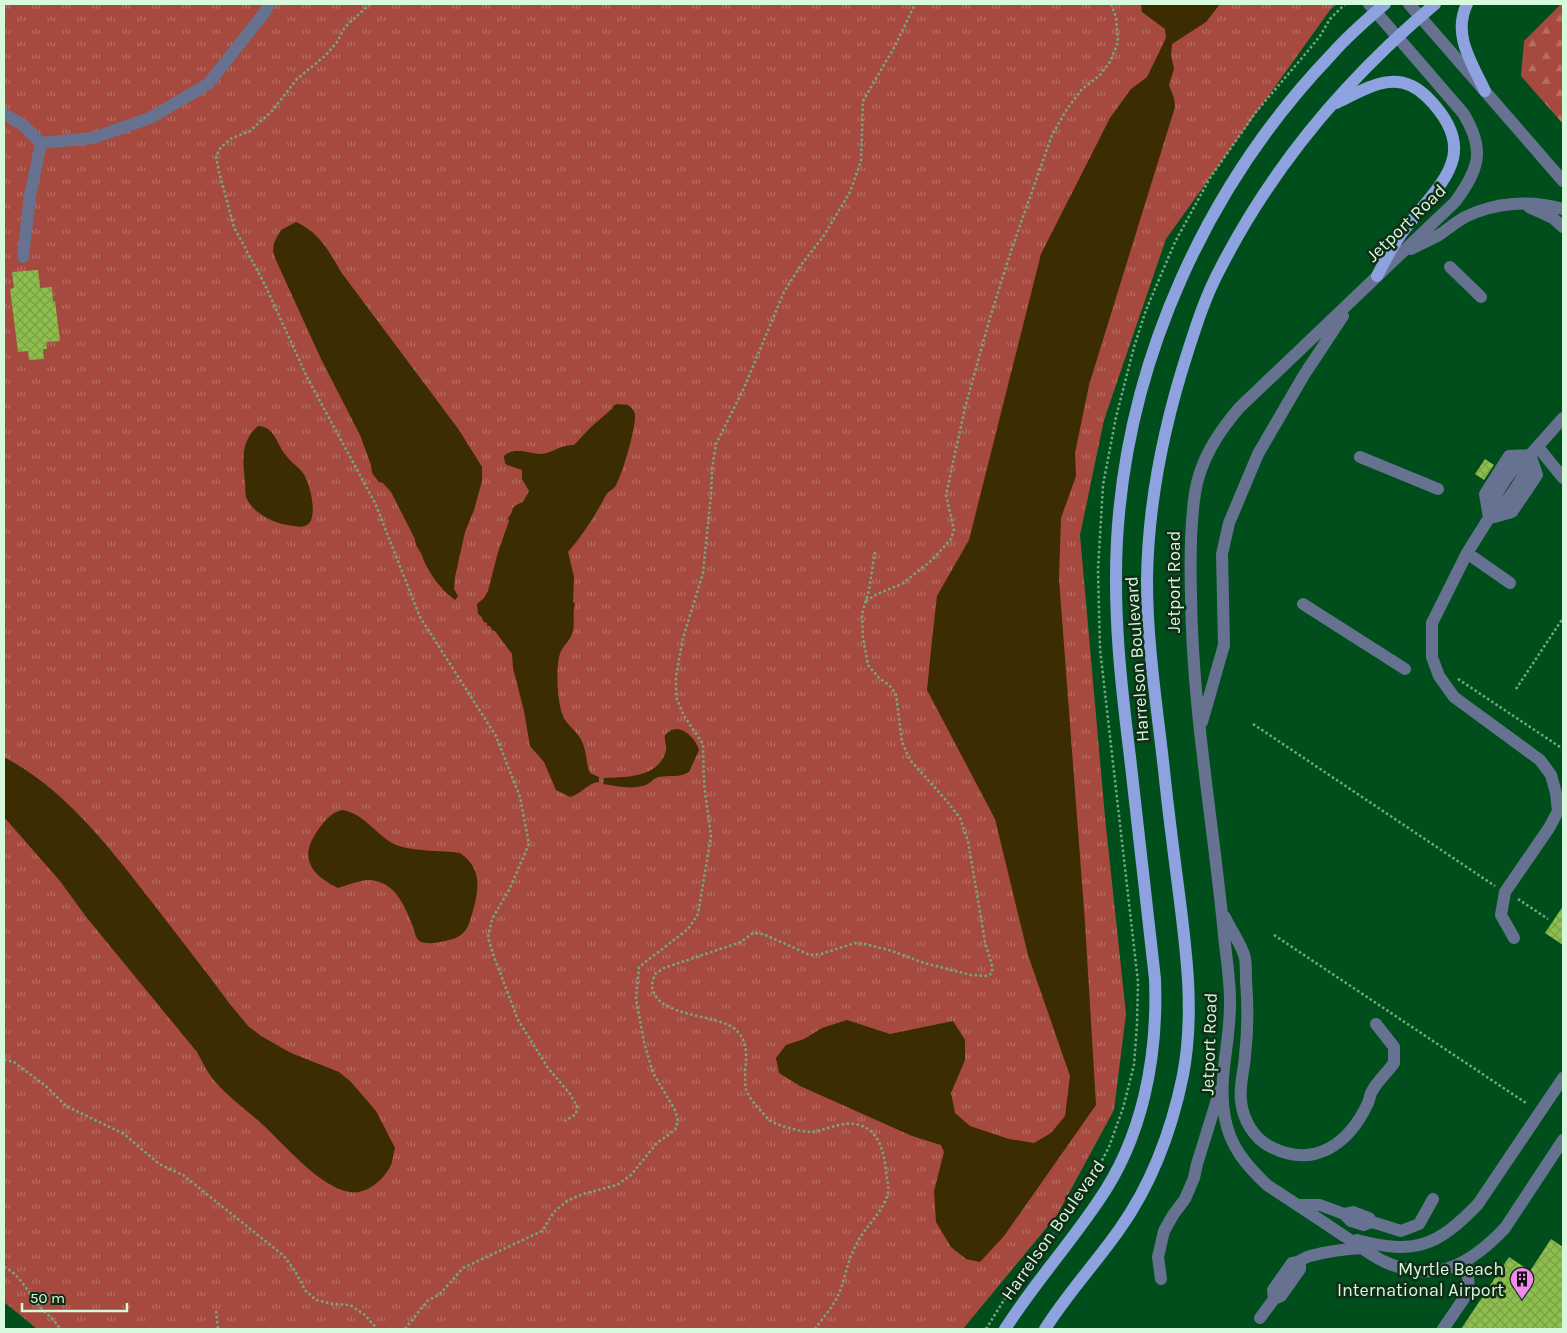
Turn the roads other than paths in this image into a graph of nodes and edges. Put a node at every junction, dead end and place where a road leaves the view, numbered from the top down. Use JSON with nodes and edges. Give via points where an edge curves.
{"nodes":[{"id":1,"x":269,"y":4,"type":"edge"},
{"id":2,"x":1409,"y":4,"type":"edge"},
{"id":3,"x":1435,"y":4,"type":"edge"},
{"id":4,"x":1466,"y":4,"type":"edge"},
{"id":5,"x":1376,"y":6,"type":"edge"},
{"id":6,"x":1420,"y":16,"type":"junction"},
{"id":7,"x":1398,"y":36,"type":"junction"},
{"id":8,"x":1485,"y":91,"type":"junction"},
{"id":9,"x":1330,"y":106,"type":"junction"},
{"id":10,"x":4,"y":114,"type":"edge"},
{"id":11,"x":41,"y":142,"type":"junction"},
{"id":12,"x":1563,"y":181,"type":"edge"},
{"id":13,"x":1520,"y":204,"type":"junction"},
{"id":14,"x":1563,"y":209,"type":"edge"},
{"id":15,"x":1563,"y":227,"type":"edge"},
{"id":16,"x":1398,"y":256,"type":"junction"},
{"id":17,"x":23,"y":257,"type":"dead end"},
{"id":18,"x":1450,"y":267,"type":"dead end"},
{"id":19,"x":1376,"y":276,"type":"junction"},
{"id":20,"x":1357,"y":295,"type":"junction"},
{"id":21,"x":1481,"y":297,"type":"dead end"},
{"id":22,"x":1563,"y":418,"type":"edge"},
{"id":23,"x":1534,"y":451,"type":"junction"},
{"id":24,"x":1360,"y":457,"type":"dead end"},
{"id":25,"x":1563,"y":478,"type":"edge"},
{"id":26,"x":1438,"y":489,"type":"dead end"},
{"id":27,"x":1489,"y":518,"type":"junction"},
{"id":28,"x":1467,"y":553,"type":"junction"},
{"id":29,"x":1510,"y":583,"type":"dead end"},
{"id":30,"x":1304,"y":604,"type":"dead end"},
{"id":31,"x":1405,"y":669,"type":"dead end"},
{"id":32,"x":1200,"y":730,"type":"junction"},
{"id":33,"x":1221,"y":910,"type":"junction"},
{"id":34,"x":1514,"y":938,"type":"dead end"},
{"id":35,"x":1376,"y":1024,"type":"dead end"},
{"id":36,"x":1563,"y":1078,"type":"edge"},
{"id":37,"x":1222,"y":1083,"type":"junction"},
{"id":38,"x":1563,"y":1140,"type":"edge"},
{"id":39,"x":1433,"y":1199,"type":"dead end"},
{"id":40,"x":1298,"y":1205,"type":"junction"},
{"id":41,"x":1347,"y":1238,"type":"junction"},
{"id":42,"x":1363,"y":1248,"type":"junction"},
{"id":43,"x":1467,"y":1262,"type":"junction"},
{"id":44,"x":1161,"y":1279,"type":"dead end"},
{"id":45,"x":1260,"y":1318,"type":"dead end"},
{"id":46,"x":1005,"y":1329,"type":"edge"},
{"id":47,"x":1044,"y":1329,"type":"edge"},
{"id":48,"x":1443,"y":1329,"type":"edge"}],
"edges":[{"from":1,"to":11,"type":"street","via":[[208,84],[150,118],[93,138]]},
{"from":2,"to":6,"type":"street"},
{"from":3,"to":6,"type":"main road","name":"Harrelson Boulevard"},
{"from":4,"to":8,"type":"main road","via":[[1460,24],[1462,38]]},
{"from":5,"to":7,"type":"street","name":"Jetport Road"},
{"from":5,"to":46,"type":"main road","name":"Harrelson Boulevard","via":[[1269,129],[1213,214],[1179,284],[1142,388],[1122,486],[1117,540],[1116,617],[1155,979],[1152,1063],[1134,1130],[1118,1170]]},
{"from":6,"to":7,"type":"main road","name":"Harrelson Boulevard"},
{"from":6,"to":8,"type":"street"},
{"from":7,"to":9,"type":"main road","name":"Harrelson Boulevard"},
{"from":7,"to":16,"type":"street","name":"Jetport Road","via":[[1463,113],[1474,132],[1477,152],[1472,177],[1455,202]]},
{"from":8,"to":12,"type":"street"},
{"from":9,"to":19,"type":"main road","via":[[1382,82],[1403,83],[1414,86],[1441,113],[1454,139],[1446,177],[1403,232]]},
{"from":9,"to":47,"type":"main road","name":"Harrelson Boulevard","via":[[1253,211],[1218,272],[1202,307],[1174,394],[1164,438],[1150,536],[1148,606],[1150,650],[1185,945],[1188,1021],[1183,1074],[1160,1152],[1132,1210]]},
{"from":10,"to":11,"type":"street","via":[[23,125]]},
{"from":11,"to":17,"type":"street","via":[[30,196]]},
{"from":13,"to":14,"type":"street"},
{"from":13,"to":15,"type":"street","via":[[1540,211]]},
{"from":13,"to":16,"type":"street","via":[[1466,216]]},
{"from":16,"to":19,"type":"street","name":"Jetport Road"},
{"from":18,"to":21,"type":"street"},
{"from":19,"to":20,"type":"street","name":"Jetport Road"},
{"from":20,"to":32,"type":"street","via":[[1304,375],[1258,454],[1229,523],[1222,554],[1224,645]]},
{"from":20,"to":32,"type":"street","name":"Jetport Road","via":[[1239,408],[1219,432],[1205,459],[1195,491],[1190,540],[1191,637]]},
{"from":22,"to":23,"type":"street"},
{"from":23,"to":25,"type":"street"},
{"from":23,"to":27,"type":"street","via":[[1528,469],[1503,507]]},
{"from":23,"to":27,"type":"street","via":[[1509,456],[1485,494]]},
{"from":24,"to":26,"type":"street"},
{"from":27,"to":28,"type":"street"},
{"from":28,"to":29,"type":"street"},
{"from":28,"to":34,"type":"street","via":[[1432,624],[1432,657],[1439,676],[1454,697],[1540,760],[1550,775],[1558,811],[1505,893],[1501,915]]},
{"from":30,"to":31,"type":"street"},
{"from":32,"to":33,"type":"street","name":"Jetport Road"},
{"from":33,"to":35,"type":"street","via":[[1245,957],[1249,1013],[1241,1102],[1246,1120],[1256,1136],[1267,1145],[1282,1153],[1312,1155],[1338,1144],[1350,1131],[1383,1074],[1394,1063],[1394,1047]]},
{"from":33,"to":37,"type":"street","name":"Jetport Road","via":[[1230,1002]]},
{"from":36,"to":41,"type":"street","name":"Jetport Road","via":[[1478,1204],[1445,1235],[1407,1248]]},
{"from":37,"to":40,"type":"street","name":"Jetport Road","via":[[1228,1131],[1240,1157],[1267,1185]]},
{"from":37,"to":44,"type":"street","via":[[1194,1178],[1185,1199],[1164,1231],[1158,1257]]},
{"from":38,"to":43,"type":"street","name":"Jetport Road","via":[[1505,1228]]},
{"from":39,"to":40,"type":"street","via":[[1419,1224],[1402,1231],[1372,1222],[1354,1212],[1344,1214],[1320,1205]]},
{"from":40,"to":41,"type":"street","name":"Jetport Road"},
{"from":41,"to":42,"type":"street","name":"Jetport Road"},
{"from":42,"to":43,"type":"street","name":"Jetport Road","via":[[1406,1270],[1429,1272]]},
{"from":42,"to":45,"type":"street","via":[[1334,1250],[1307,1257],[1300,1262],[1300,1269],[1281,1296],[1274,1299]]},
{"from":43,"to":48,"type":"street","via":[[1469,1291]]}]}
